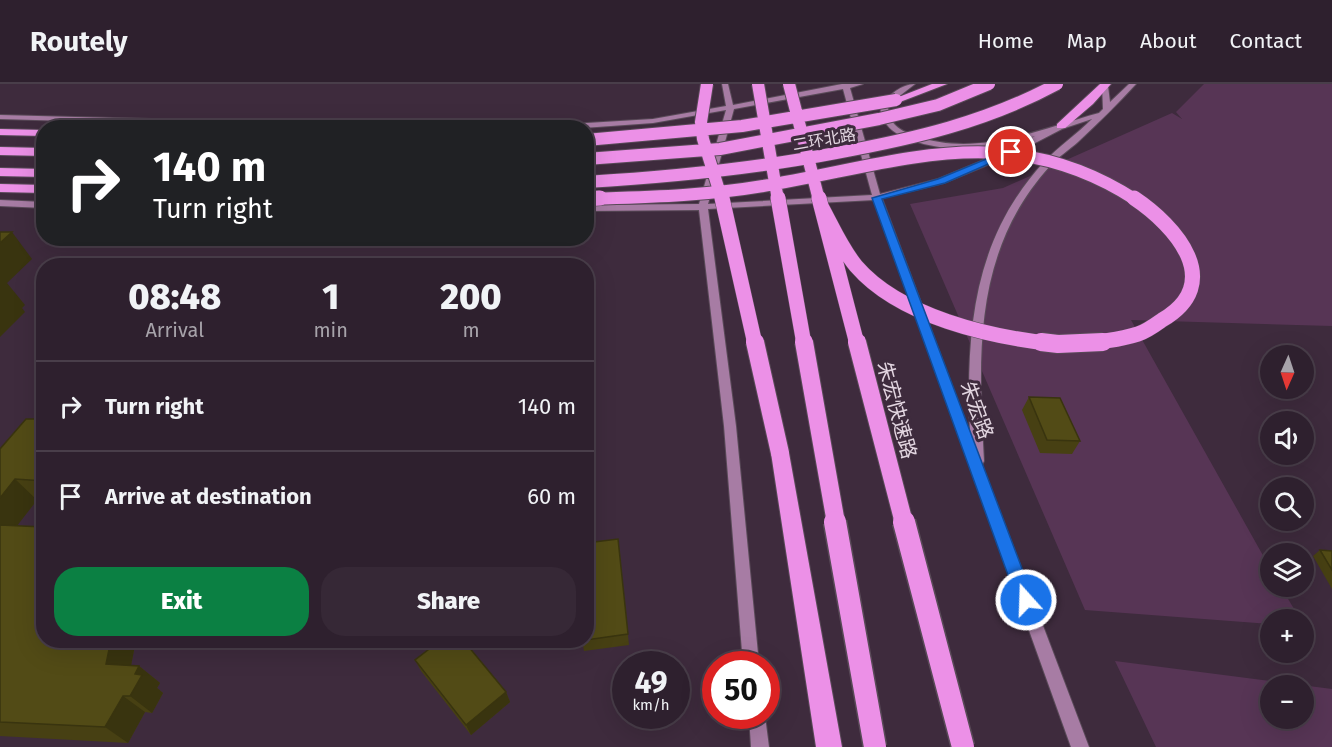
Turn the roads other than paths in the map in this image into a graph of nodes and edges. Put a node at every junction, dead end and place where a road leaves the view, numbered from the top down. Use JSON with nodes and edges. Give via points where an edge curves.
{"nodes":[{"id":1,"x":707,"y":84,"type":"edge"},
{"id":2,"x":725,"y":84,"type":"edge"},
{"id":3,"x":758,"y":84,"type":"edge"},
{"id":4,"x":789,"y":84,"type":"edge"},
{"id":5,"x":912,"y":84,"type":"edge"},
{"id":6,"x":942,"y":84,"type":"edge"},
{"id":7,"x":988,"y":84,"type":"edge"},
{"id":8,"x":1057,"y":84,"type":"edge"},
{"id":9,"x":1133,"y":84,"type":"edge"},
{"id":10,"x":851,"y":85,"type":"edge"},
{"id":11,"x":1105,"y":85,"type":"edge"},
{"id":12,"x":730,"y":109,"type":"junction"},
{"id":13,"x":1104,"y":111,"type":"junction"},
{"id":14,"x":0,"y":117,"type":"edge"},
{"id":15,"x":115,"y":120,"type":"edge"},
{"id":16,"x":594,"y":125,"type":"edge"},
{"id":17,"x":1061,"y":126,"type":"junction"},
{"id":18,"x":0,"y":132,"type":"edge"},
{"id":19,"x":36,"y":133,"type":"edge"},
{"id":20,"x":594,"y":140,"type":"edge"},
{"id":21,"x":0,"y":151,"type":"edge"},
{"id":22,"x":36,"y":152,"type":"edge"},
{"id":23,"x":594,"y":158,"type":"edge"},
{"id":24,"x":0,"y":172,"type":"edge"},
{"id":25,"x":36,"y":173,"type":"edge"},
{"id":26,"x":594,"y":181,"type":"edge"},
{"id":27,"x":0,"y":188,"type":"edge"},
{"id":28,"x":36,"y":189,"type":"edge"},
{"id":29,"x":877,"y":198,"type":"junction"},
{"id":30,"x":594,"y":199,"type":"edge"},
{"id":31,"x":0,"y":203,"type":"edge"},
{"id":32,"x":36,"y":205,"type":"edge"},
{"id":33,"x":821,"y":206,"type":"junction"},
{"id":34,"x":703,"y":207,"type":"junction"},
{"id":35,"x":594,"y":208,"type":"edge"},
{"id":36,"x":979,"y":474,"type":"junction"},
{"id":37,"x":750,"y":651,"type":"edge"},
{"id":38,"x":758,"y":729,"type":"edge"},
{"id":39,"x":760,"y":747,"type":"edge"},
{"id":40,"x":829,"y":747,"type":"edge"},
{"id":41,"x":875,"y":747,"type":"edge"},
{"id":42,"x":963,"y":747,"type":"edge"},
{"id":43,"x":1080,"y":747,"type":"edge"}],
"edges":[{"from":1,"to":40,"type":"highway","bridge":true,"via":[[701,122],[704,139],[728,223],[780,453]]},
{"from":2,"to":12,"type":"main road"},
{"from":3,"to":41,"type":"highway","bridge":true},
{"from":4,"to":33,"type":"highway","name":"朱宏快速路","bridge":true},
{"from":5,"to":17,"type":"main road","via":[[893,96],[884,105],[883,113],[892,128],[928,143],[972,146]]},
{"from":6,"to":20,"type":"highway","bridge":true,"via":[[896,100],[819,117],[661,136]]},
{"from":7,"to":23,"type":"highway","name":"二环北路","bridge":true,"via":[[918,110],[720,149]]},
{"from":8,"to":26,"type":"highway","name":"二环北路","bridge":true,"via":[[1015,106],[903,141],[725,171]]},
{"from":9,"to":13,"type":"main road"},
{"from":10,"to":12,"type":"main road"},
{"from":10,"to":29,"type":"main road","name":"朱宏路"},
{"from":11,"to":13,"type":"main road"},
{"from":11,"to":17,"type":"highway"},
{"from":12,"to":16,"type":"main road","via":[[652,121]]},
{"from":12,"to":34,"type":"main road"},
{"from":13,"to":17,"type":"main road"},
{"from":13,"to":36,"type":"main road","via":[[1046,164],[1017,201],[1002,226],[986,270],[975,327]]},
{"from":14,"to":15,"type":"main road"},
{"from":17,"to":29,"type":"main road","via":[[941,181]]},
{"from":18,"to":19,"type":"highway"},
{"from":21,"to":22,"type":"highway"},
{"from":24,"to":25,"type":"highway"},
{"from":27,"to":28,"type":"highway"},
{"from":29,"to":34,"type":"main road"},
{"from":29,"to":36,"type":"main road","name":"朱宏路"},
{"from":30,"to":33,"type":"highway","bridge":true,"via":[[736,190],[952,152],[1025,156],[1095,178],[1155,213],[1183,244],[1191,261],[1190,295],[1162,323],[1111,341],[1043,343],[983,333],[938,319],[882,289],[848,255]]},
{"from":31,"to":32,"type":"main road"},
{"from":33,"to":42,"type":"highway","name":"朱宏快速路","bridge":true},
{"from":34,"to":35,"type":"main road"},
{"from":34,"to":37,"type":"main road","via":[[730,426]]},
{"from":36,"to":43,"type":"main road","name":"朱宏路"},
{"from":38,"to":39,"type":"main road"}]}
